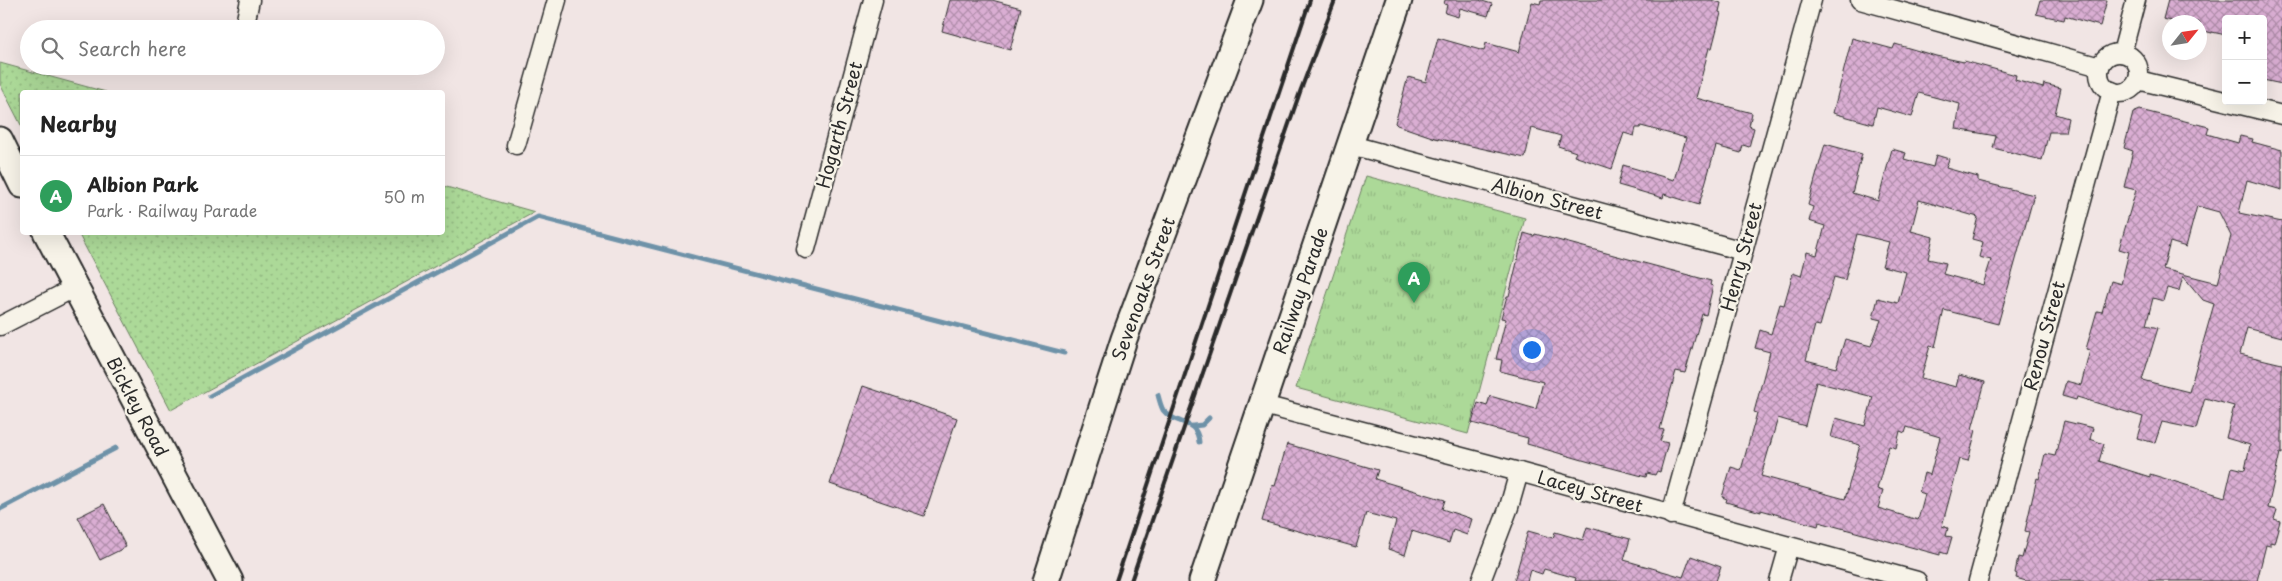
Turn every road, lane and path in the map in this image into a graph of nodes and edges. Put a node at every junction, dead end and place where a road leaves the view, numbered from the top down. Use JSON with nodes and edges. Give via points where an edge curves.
{"nodes":[{"id":1,"x":250,"y":0,"type":"edge"},
{"id":2,"x":557,"y":0,"type":"edge"},
{"id":3,"x":873,"y":0,"type":"edge"},
{"id":4,"x":1250,"y":0,"type":"edge"},
{"id":5,"x":1399,"y":0,"type":"edge"},
{"id":6,"x":1812,"y":0,"type":"edge"},
{"id":7,"x":1860,"y":0,"type":"edge"},
{"id":8,"x":2136,"y":0,"type":"edge"},
{"id":9,"x":246,"y":20,"type":"edge"},
{"id":10,"x":2122,"y":53,"type":"junction"},
{"id":11,"x":2100,"y":68,"type":"junction"},
{"id":12,"x":2138,"y":80,"type":"junction"},
{"id":13,"x":2112,"y":91,"type":"junction"},
{"id":14,"x":2282,"y":115,"type":"edge"},
{"id":15,"x":0,"y":140,"type":"edge"},
{"id":16,"x":516,"y":145,"type":"dead end"},
{"id":17,"x":1351,"y":145,"type":"junction"},
{"id":18,"x":20,"y":181,"type":"edge"},
{"id":19,"x":48,"y":235,"type":"edge"},
{"id":20,"x":806,"y":249,"type":"dead end"},
{"id":21,"x":1743,"y":251,"type":"junction"},
{"id":22,"x":74,"y":288,"type":"junction"},
{"id":23,"x":0,"y":326,"type":"edge"},
{"id":24,"x":1263,"y":405,"type":"junction"},
{"id":25,"x":1518,"y":472,"type":"junction"},
{"id":26,"x":1671,"y":515,"type":"junction"},
{"id":27,"x":1789,"y":546,"type":"junction"},
{"id":28,"x":230,"y":581,"type":"edge"},
{"id":29,"x":1046,"y":581,"type":"edge"},
{"id":30,"x":1202,"y":581,"type":"edge"},
{"id":31,"x":1481,"y":581,"type":"edge"},
{"id":32,"x":1779,"y":581,"type":"edge"},
{"id":33,"x":1917,"y":581,"type":"edge"},
{"id":34,"x":1978,"y":581,"type":"edge"}],
"edges":[{"from":1,"to":9,"type":"street"},
{"from":2,"to":16,"type":"street"},
{"from":3,"to":20,"type":"street","name":"Hogarth Street"},
{"from":4,"to":29,"type":"street","name":"Sevenoaks Street","via":[[1124,339]]},
{"from":5,"to":17,"type":"street","name":"Railway Parade"},
{"from":6,"to":21,"type":"street","name":"Henry Street"},
{"from":7,"to":11,"type":"street"},
{"from":8,"to":10,"type":"street"},
{"from":10,"to":11,"type":"street","via":[[2105,58]]},
{"from":10,"to":12,"type":"street","via":[[2132,57],[2138,67]]},
{"from":11,"to":13,"type":"street","via":[[2099,75],[2104,85]]},
{"from":12,"to":13,"type":"street","via":[[2131,89],[2121,93]]},
{"from":12,"to":14,"type":"street"},
{"from":13,"to":34,"type":"street","name":"Renou Street"},
{"from":15,"to":18,"type":"street"},
{"from":17,"to":21,"type":"street","name":"Albion Street"},
{"from":17,"to":24,"type":"street","name":"Railway Parade"},
{"from":19,"to":22,"type":"street","name":"Bickley Road"},
{"from":21,"to":26,"type":"street","name":"Henry Street"},
{"from":22,"to":23,"type":"street"},
{"from":22,"to":28,"type":"street","name":"Bickley Road"},
{"from":24,"to":25,"type":"street","name":"Lacey Street"},
{"from":24,"to":30,"type":"street","name":"Railway Parade"},
{"from":25,"to":26,"type":"street","name":"Lacey Street"},
{"from":25,"to":31,"type":"street","via":[[1509,507]]},
{"from":26,"to":27,"type":"street","name":"Lacey Street"},
{"from":27,"to":32,"type":"street"},
{"from":27,"to":33,"type":"street","name":"Lacey Street"}]}
